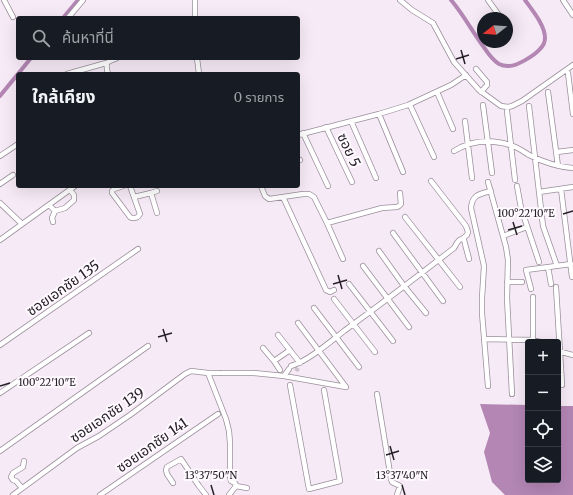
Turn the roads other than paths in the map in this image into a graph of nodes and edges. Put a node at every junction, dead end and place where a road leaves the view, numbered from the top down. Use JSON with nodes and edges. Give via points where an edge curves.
{"nodes":[{"id":1,"x":4,"y":0,"type":"edge"},
{"id":2,"x":83,"y":0,"type":"edge"},
{"id":3,"x":195,"y":0,"type":"edge"},
{"id":4,"x":400,"y":0,"type":"edge"},
{"id":5,"x":488,"y":0,"type":"edge"},
{"id":6,"x":563,"y":0,"type":"edge"},
{"id":7,"x":497,"y":12,"type":"edge"},
{"id":8,"x":573,"y":15,"type":"edge"},
{"id":9,"x":70,"y":16,"type":"edge"},
{"id":10,"x":195,"y":16,"type":"edge"},
{"id":11,"x":13,"y":17,"type":"dead end"},
{"id":12,"x":111,"y":60,"type":"edge"},
{"id":13,"x":197,"y":60,"type":"edge"},
{"id":14,"x":106,"y":63,"type":"junction"},
{"id":15,"x":573,"y":65,"type":"edge"},
{"id":16,"x":476,"y":69,"type":"dead end"},
{"id":17,"x":74,"y":72,"type":"edge"},
{"id":18,"x":108,"y":72,"type":"edge"},
{"id":19,"x":199,"y":72,"type":"edge"},
{"id":20,"x":568,"y":73,"type":"dead end"},
{"id":21,"x":466,"y":75,"type":"junction"},
{"id":22,"x":571,"y":89,"type":"edge"},
{"id":23,"x":438,"y":92,"type":"junction"},
{"id":24,"x":481,"y":92,"type":"junction"},
{"id":25,"x":548,"y":92,"type":"dead end"},
{"id":26,"x":410,"y":105,"type":"junction"},
{"id":27,"x":483,"y":105,"type":"dead end"},
{"id":28,"x":529,"y":106,"type":"dead end"},
{"id":29,"x":507,"y":111,"type":"dead end"},
{"id":30,"x":379,"y":114,"type":"junction"},
{"id":31,"x":573,"y":114,"type":"edge"},
{"id":32,"x":351,"y":121,"type":"junction"},
{"id":33,"x":465,"y":121,"type":"dead end"},
{"id":34,"x":326,"y":128,"type":"junction"},
{"id":35,"x":454,"y":129,"type":"dead end"},
{"id":36,"x":300,"y":134,"type":"edge"},
{"id":37,"x":488,"y":141,"type":"junction"},
{"id":38,"x":468,"y":144,"type":"junction"},
{"id":39,"x":16,"y":145,"type":"edge"},
{"id":40,"x":511,"y":146,"type":"junction"},
{"id":41,"x":573,"y":150,"type":"edge"},
{"id":42,"x":454,"y":151,"type":"dead end"},
{"id":43,"x":557,"y":152,"type":"junction"},
{"id":44,"x":0,"y":156,"type":"edge"},
{"id":45,"x":434,"y":157,"type":"dead end"},
{"id":46,"x":535,"y":157,"type":"junction"},
{"id":47,"x":558,"y":166,"type":"junction"},
{"id":48,"x":573,"y":168,"type":"edge"},
{"id":49,"x":403,"y":172,"type":"dead end"},
{"id":50,"x":492,"y":173,"type":"dead end"},
{"id":51,"x":13,"y":175,"type":"dead end"},
{"id":52,"x":376,"y":178,"type":"dead end"},
{"id":53,"x":472,"y":178,"type":"dead end"},
{"id":54,"x":516,"y":180,"type":"dead end"},
{"id":55,"x":431,"y":181,"type":"dead end"},
{"id":56,"x":352,"y":182,"type":"dead end"},
{"id":57,"x":488,"y":182,"type":"dead end"},
{"id":58,"x":0,"y":184,"type":"edge"},
{"id":59,"x":328,"y":186,"type":"dead end"},
{"id":60,"x":517,"y":186,"type":"dead end"},
{"id":61,"x":573,"y":187,"type":"edge"},
{"id":62,"x":72,"y":188,"type":"edge"},
{"id":63,"x":117,"y":188,"type":"edge"},
{"id":64,"x":131,"y":188,"type":"edge"},
{"id":65,"x":262,"y":188,"type":"edge"},
{"id":66,"x":561,"y":189,"type":"junction"},
{"id":67,"x":70,"y":190,"type":"junction"},
{"id":68,"x":157,"y":191,"type":"dead end"},
{"id":69,"x":491,"y":191,"type":"junction"},
{"id":70,"x":151,"y":192,"type":"junction"},
{"id":71,"x":539,"y":192,"type":"junction"},
{"id":72,"x":400,"y":193,"type":"dead end"},
{"id":73,"x":134,"y":197,"type":"junction"},
{"id":74,"x":284,"y":197,"type":"junction"},
{"id":75,"x":0,"y":203,"type":"edge"},
{"id":76,"x":49,"y":205,"type":"junction"},
{"id":77,"x":54,"y":211,"type":"junction"},
{"id":78,"x":156,"y":212,"type":"dead end"},
{"id":79,"x":405,"y":217,"type":"dead end"},
{"id":80,"x":53,"y":222,"type":"dead end"},
{"id":81,"x":327,"y":223,"type":"junction"},
{"id":82,"x":22,"y":224,"type":"junction"},
{"id":83,"x":527,"y":227,"type":"junction"},
{"id":84,"x":392,"y":233,"type":"dead end"},
{"id":85,"x":503,"y":236,"type":"junction"},
{"id":86,"x":462,"y":239,"type":"junction"},
{"id":87,"x":0,"y":240,"type":"edge"},
{"id":88,"x":138,"y":249,"type":"dead end"},
{"id":89,"x":379,"y":251,"type":"dead end"},
{"id":90,"x":469,"y":258,"type":"dead end"},
{"id":91,"x":343,"y":259,"type":"dead end"},
{"id":92,"x":439,"y":260,"type":"junction"},
{"id":93,"x":539,"y":262,"type":"dead end"},
{"id":94,"x":571,"y":264,"type":"junction"},
{"id":95,"x":363,"y":266,"type":"dead end"},
{"id":96,"x":557,"y":266,"type":"junction"},
{"id":97,"x":548,"y":268,"type":"junction"},
{"id":98,"x":422,"y":273,"type":"junction"},
{"id":99,"x":572,"y":277,"type":"dead end"},
{"id":100,"x":507,"y":282,"type":"junction"},
{"id":101,"x":522,"y":282,"type":"dead end"},
{"id":102,"x":349,"y":284,"type":"dead end"},
{"id":103,"x":550,"y":284,"type":"dead end"},
{"id":104,"x":404,"y":286,"type":"junction"},
{"id":105,"x":460,"y":287,"type":"dead end"},
{"id":106,"x":556,"y":287,"type":"dead end"},
{"id":107,"x":531,"y":289,"type":"dead end"},
{"id":108,"x":334,"y":290,"type":"dead end"},
{"id":109,"x":532,"y":297,"type":"dead end"},
{"id":110,"x":334,"y":299,"type":"dead end"},
{"id":111,"x":388,"y":299,"type":"junction"},
{"id":112,"x":443,"y":301,"type":"dead end"},
{"id":113,"x":314,"y":308,"type":"dead end"},
{"id":114,"x":371,"y":312,"type":"junction"},
{"id":115,"x":426,"y":313,"type":"dead end"},
{"id":116,"x":298,"y":323,"type":"dead end"},
{"id":117,"x":353,"y":324,"type":"junction"},
{"id":118,"x":409,"y":327,"type":"dead end"},
{"id":119,"x":89,"y":333,"type":"dead end"},
{"id":120,"x":278,"y":334,"type":"dead end"},
{"id":121,"x":336,"y":337,"type":"junction"},
{"id":122,"x":533,"y":339,"type":"edge"},
{"id":123,"x":558,"y":339,"type":"edge"},
{"id":124,"x":484,"y":340,"type":"junction"},
{"id":125,"x":509,"y":340,"type":"junction"},
{"id":126,"x":393,"y":341,"type":"dead end"},
{"id":127,"x":525,"y":341,"type":"edge"},
{"id":128,"x":0,"y":345,"type":"edge"},
{"id":129,"x":148,"y":346,"type":"dead end"},
{"id":130,"x":263,"y":348,"type":"dead end"},
{"id":131,"x":290,"y":350,"type":"junction"},
{"id":132,"x":318,"y":350,"type":"junction"},
{"id":133,"x":375,"y":352,"type":"dead end"},
{"id":134,"x":561,"y":352,"type":"edge"},
{"id":135,"x":573,"y":355,"type":"edge"},
{"id":136,"x":274,"y":361,"type":"junction"},
{"id":137,"x":298,"y":366,"type":"junction"},
{"id":138,"x":359,"y":367,"type":"dead end"},
{"id":139,"x":280,"y":370,"type":"dead end"},
{"id":140,"x":208,"y":373,"type":"junction"},
{"id":141,"x":561,"y":374,"type":"edge"},
{"id":142,"x":284,"y":376,"type":"junction"},
{"id":143,"x":293,"y":377,"type":"junction"},
{"id":144,"x":290,"y":385,"type":"dead end"},
{"id":145,"x":562,"y":385,"type":"dead end"},
{"id":146,"x":488,"y":386,"type":"dead end"},
{"id":147,"x":324,"y":390,"type":"dead end"},
{"id":148,"x":0,"y":393,"type":"edge"},
{"id":149,"x":376,"y":394,"type":"dead end"},
{"id":150,"x":512,"y":394,"type":"dead end"},
{"id":151,"x":218,"y":414,"type":"dead end"},
{"id":152,"x":0,"y":451,"type":"edge"},
{"id":153,"x":24,"y":461,"type":"dead end"},
{"id":154,"x":173,"y":483,"type":"dead end"},
{"id":155,"x":236,"y":486,"type":"junction"},
{"id":156,"x":22,"y":488,"type":"junction"},
{"id":157,"x":247,"y":488,"type":"dead end"},
{"id":158,"x":309,"y":489,"type":"junction"},
{"id":159,"x":13,"y":495,"type":"edge"},
{"id":160,"x":100,"y":495,"type":"edge"},
{"id":161,"x":206,"y":495,"type":"edge"},
{"id":162,"x":228,"y":495,"type":"edge"},
{"id":163,"x":310,"y":495,"type":"edge"},
{"id":164,"x":398,"y":495,"type":"edge"}],
"edges":[{"from":1,"to":11,"type":"street"},
{"from":2,"to":9,"type":"street"},
{"from":3,"to":10,"type":"street"},
{"from":4,"to":21,"type":"street","via":[[433,23],[454,62]]},
{"from":5,"to":7,"type":"street"},
{"from":6,"to":8,"type":"street"},
{"from":12,"to":14,"type":"street"},
{"from":13,"to":19,"type":"street"},
{"from":14,"to":17,"type":"street"},
{"from":14,"to":18,"type":"street"},
{"from":15,"to":24,"type":"street","via":[[512,106],[500,106]]},
{"from":16,"to":24,"type":"street","via":[[487,82]]},
{"from":20,"to":22,"type":"street"},
{"from":21,"to":23,"type":"street"},
{"from":21,"to":24,"type":"street"},
{"from":22,"to":31,"type":"street"},
{"from":23,"to":26,"type":"street"},
{"from":23,"to":35,"type":"street"},
{"from":25,"to":43,"type":"street"},
{"from":26,"to":30,"type":"street"},
{"from":26,"to":45,"type":"street"},
{"from":27,"to":37,"type":"street"},
{"from":28,"to":46,"type":"street"},
{"from":29,"to":40,"type":"street"},
{"from":30,"to":32,"type":"street"},
{"from":30,"to":49,"type":"street"},
{"from":32,"to":34,"type":"street"},
{"from":32,"to":52,"type":"street"},
{"from":33,"to":38,"type":"street"},
{"from":34,"to":36,"type":"street"},
{"from":34,"to":56,"type":"street","name":"ซอย 5"},
{"from":36,"to":59,"type":"street"},
{"from":37,"to":38,"type":"street"},
{"from":37,"to":40,"type":"street"},
{"from":37,"to":50,"type":"street"},
{"from":38,"to":42,"type":"street"},
{"from":38,"to":53,"type":"street"},
{"from":39,"to":44,"type":"street"},
{"from":40,"to":46,"type":"street"},
{"from":40,"to":54,"type":"street"},
{"from":41,"to":43,"type":"street"},
{"from":43,"to":47,"type":"street"},
{"from":46,"to":47,"type":"street"},
{"from":46,"to":71,"type":"street"},
{"from":47,"to":48,"type":"street"},
{"from":51,"to":58,"type":"street"},
{"from":55,"to":86,"type":"street","via":[[466,226],[468,232]]},
{"from":57,"to":69,"type":"street"},
{"from":60,"to":83,"type":"street","via":[[519,204]]},
{"from":61,"to":66,"type":"street"},
{"from":62,"to":67,"type":"street"},
{"from":63,"to":73,"type":"street","via":[[112,193],[132,218],[139,217],[140,214]]},
{"from":64,"to":73,"type":"street"},
{"from":65,"to":74,"type":"street","via":[[269,199]]},
{"from":66,"to":71,"type":"street"},
{"from":66,"to":94,"type":"street"},
{"from":67,"to":76,"type":"street"},
{"from":67,"to":77,"type":"street","via":[[74,200],[65,208]]},
{"from":68,"to":70,"type":"street"},
{"from":69,"to":85,"type":"street"},
{"from":69,"to":124,"type":"street","via":[[476,195],[471,204],[484,266]]},
{"from":70,"to":73,"type":"street"},
{"from":70,"to":78,"type":"street"},
{"from":71,"to":96,"type":"street","via":[[543,226]]},
{"from":72,"to":81,"type":"street","via":[[400,204],[397,207],[382,208]]},
{"from":74,"to":81,"type":"street","via":[[309,194],[314,197]]},
{"from":74,"to":108,"type":"street","via":[[326,290]]},
{"from":75,"to":82,"type":"street"},
{"from":76,"to":77,"type":"street"},
{"from":76,"to":82,"type":"street"},
{"from":77,"to":80,"type":"street"},
{"from":79,"to":92,"type":"street"},
{"from":81,"to":91,"type":"street"},
{"from":82,"to":87,"type":"street"},
{"from":83,"to":85,"type":"street"},
{"from":83,"to":93,"type":"street"},
{"from":84,"to":98,"type":"street"},
{"from":85,"to":100,"type":"street","via":[[508,260]]},
{"from":86,"to":90,"type":"street","via":[[466,244]]},
{"from":86,"to":92,"type":"street"},
{"from":88,"to":128,"type":"street","name":"ซอยเอกชัย 135"},
{"from":89,"to":104,"type":"street"},
{"from":92,"to":98,"type":"street"},
{"from":92,"to":105,"type":"street"},
{"from":94,"to":96,"type":"street"},
{"from":94,"to":99,"type":"street"},
{"from":95,"to":111,"type":"street"},
{"from":96,"to":97,"type":"street"},
{"from":97,"to":103,"type":"street"},
{"from":97,"to":107,"type":"street","via":[[526,270]]},
{"from":98,"to":104,"type":"street"},
{"from":98,"to":112,"type":"street"},
{"from":100,"to":101,"type":"street"},
{"from":100,"to":125,"type":"street"},
{"from":102,"to":114,"type":"street"},
{"from":104,"to":111,"type":"street"},
{"from":104,"to":115,"type":"street"},
{"from":106,"to":123,"type":"street"},
{"from":109,"to":122,"type":"street"},
{"from":110,"to":117,"type":"street"},
{"from":111,"to":114,"type":"street"},
{"from":111,"to":118,"type":"street"},
{"from":113,"to":121,"type":"street"},
{"from":114,"to":117,"type":"street"},
{"from":114,"to":126,"type":"street"},
{"from":116,"to":132,"type":"street"},
{"from":117,"to":121,"type":"street"},
{"from":117,"to":133,"type":"street"},
{"from":119,"to":148,"type":"street"},
{"from":120,"to":131,"type":"street"},
{"from":121,"to":132,"type":"street"},
{"from":121,"to":138,"type":"street"},
{"from":124,"to":125,"type":"street"},
{"from":124,"to":146,"type":"street"},
{"from":125,"to":127,"type":"street"},
{"from":125,"to":150,"type":"street"},
{"from":129,"to":152,"type":"street"},
{"from":130,"to":136,"type":"street"},
{"from":131,"to":136,"type":"street"},
{"from":131,"to":137,"type":"street"},
{"from":132,"to":137,"type":"street"},
{"from":132,"to":143,"type":"street","name":"ซอยเอกชัย 139","via":[[346,387]]},
{"from":134,"to":135,"type":"street"},
{"from":136,"to":139,"type":"street"},
{"from":137,"to":142,"type":"street","via":[[290,368]]},
{"from":137,"to":143,"type":"street"},
{"from":140,"to":142,"type":"street","name":"ซอยเอกชัย 139"},
{"from":140,"to":155,"type":"street","via":[[229,431],[230,476]]},
{"from":140,"to":156,"type":"street","name":"ซอยเอกชัย 139","via":[[191,371],[185,374],[130,415],[77,448]]},
{"from":141,"to":145,"type":"street"},
{"from":142,"to":143,"type":"street","name":"ซอยเอกชัย 139"},
{"from":144,"to":158,"type":"street"},
{"from":147,"to":158,"type":"street","via":[[340,481]]},
{"from":149,"to":164,"type":"street","via":[[391,479],[400,486]]},
{"from":151,"to":160,"type":"street","name":"ซอยเอกชัย 141"},
{"from":153,"to":156,"type":"street","via":[[23,467],[11,477]]},
{"from":154,"to":161,"type":"street","via":[[166,470],[180,459]]},
{"from":155,"to":157,"type":"street"},
{"from":155,"to":162,"type":"street"},
{"from":156,"to":159,"type":"street","name":"ซอยเอกชัย 139"},
{"from":158,"to":163,"type":"street"}]}
